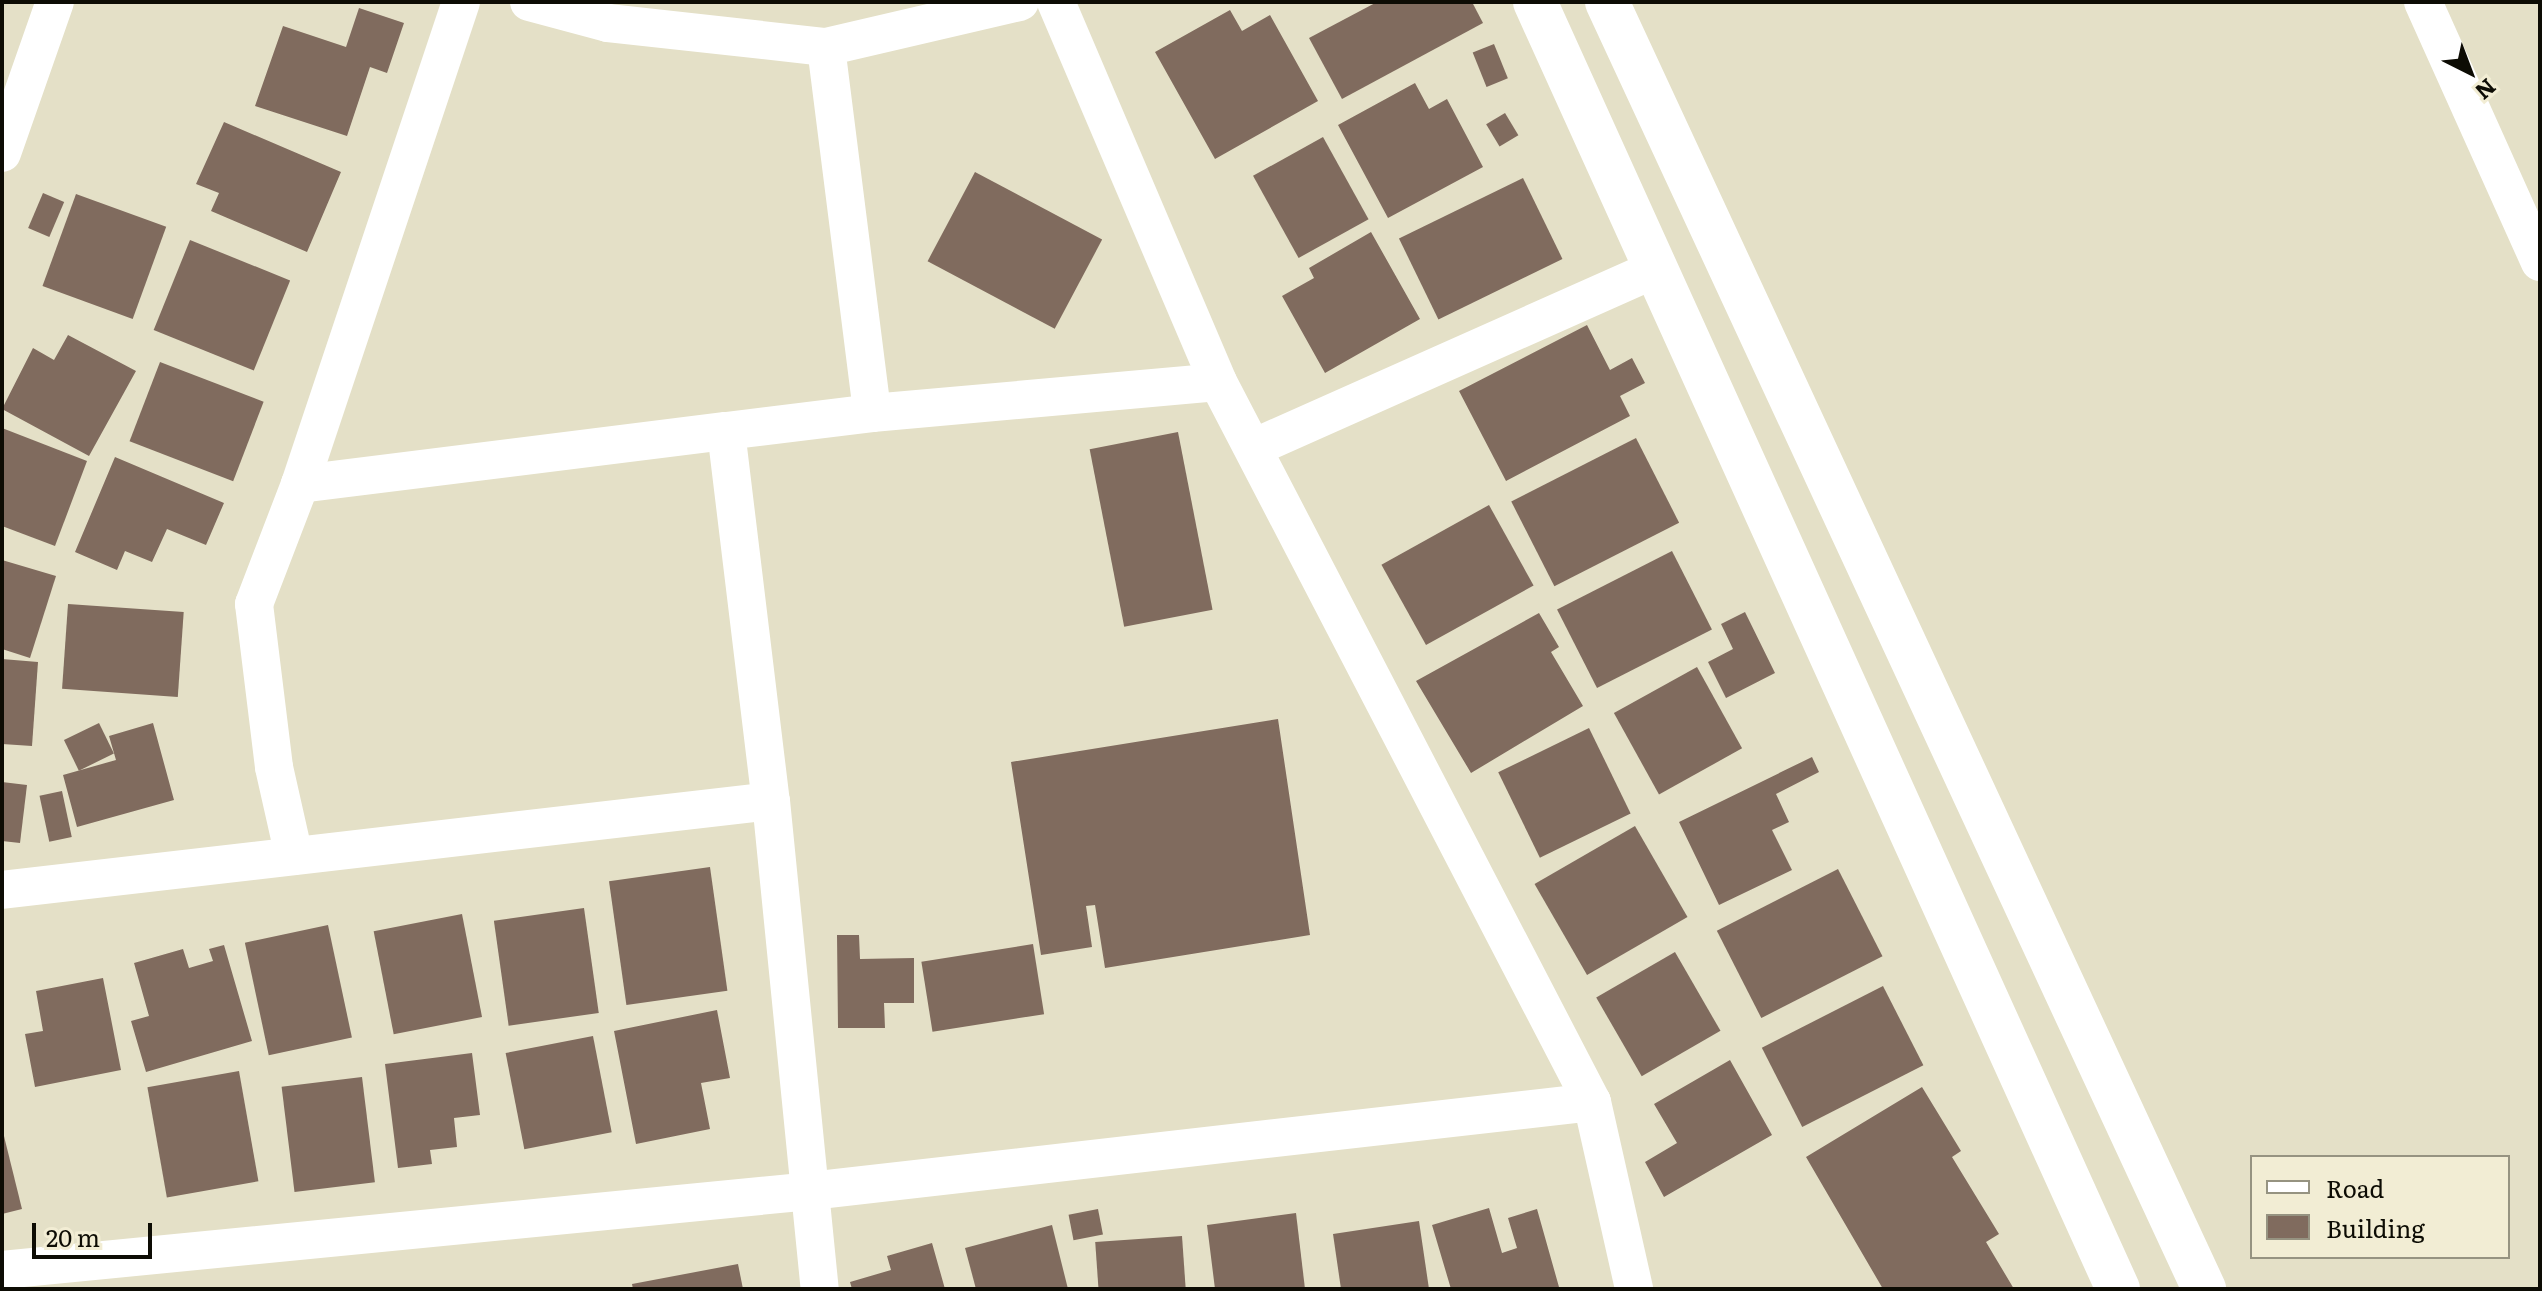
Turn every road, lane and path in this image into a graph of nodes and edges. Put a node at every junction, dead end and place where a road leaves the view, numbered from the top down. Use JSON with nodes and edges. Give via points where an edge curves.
{"nodes":[{"id":1,"x":55,"y":2,"type":"edge"},
{"id":2,"x":461,"y":2,"type":"edge"},
{"id":3,"x":529,"y":2,"type":"edge"},
{"id":4,"x":1020,"y":2,"type":"edge"},
{"id":5,"x":1056,"y":2,"type":"edge"},
{"id":6,"x":1535,"y":2,"type":"edge"},
{"id":7,"x":1607,"y":2,"type":"edge"},
{"id":8,"x":2423,"y":2,"type":"edge"},
{"id":9,"x":826,"y":47,"type":"junction"},
{"id":10,"x":2,"y":153,"type":"edge"},
{"id":11,"x":2540,"y":261,"type":"edge"},
{"id":12,"x":1655,"y":269,"type":"junction"},
{"id":13,"x":1218,"y":382,"type":"junction"},
{"id":14,"x":872,"y":413,"type":"junction"},
{"id":15,"x":726,"y":431,"type":"junction"},
{"id":16,"x":1253,"y":448,"type":"junction"},
{"id":17,"x":300,"y":484,"type":"junction"},
{"id":18,"x":771,"y":801,"type":"junction"},
{"id":19,"x":294,"y":856,"type":"junction"},
{"id":20,"x":2,"y":890,"type":"edge"},
{"id":21,"x":1592,"y":1102,"type":"junction"},
{"id":22,"x":810,"y":1191,"type":"junction"},
{"id":23,"x":2,"y":1270,"type":"edge"},
{"id":24,"x":820,"y":1289,"type":"edge"},
{"id":25,"x":1634,"y":1289,"type":"edge"},
{"id":26,"x":2118,"y":1289,"type":"edge"},
{"id":27,"x":2204,"y":1289,"type":"edge"}],
"edges":[{"from":1,"to":10,"type":"street"},
{"from":2,"to":17,"type":"street"},
{"from":3,"to":9,"type":"street","via":[[608,23]]},
{"from":4,"to":9,"type":"street"},
{"from":5,"to":13,"type":"street"},
{"from":6,"to":12,"type":"street"},
{"from":7,"to":27,"type":"street"},
{"from":8,"to":11,"type":"street"},
{"from":9,"to":14,"type":"street"},
{"from":12,"to":16,"type":"street"},
{"from":12,"to":26,"type":"street"},
{"from":13,"to":14,"type":"street"},
{"from":13,"to":16,"type":"street"},
{"from":14,"to":15,"type":"street"},
{"from":15,"to":17,"type":"street"},
{"from":15,"to":18,"type":"street"},
{"from":16,"to":21,"type":"street"},
{"from":17,"to":19,"type":"street","via":[[254,604],[274,767]]},
{"from":18,"to":19,"type":"street"},
{"from":18,"to":22,"type":"street"},
{"from":19,"to":20,"type":"street"},
{"from":21,"to":22,"type":"street"},
{"from":21,"to":25,"type":"street"},
{"from":22,"to":23,"type":"street"},
{"from":22,"to":24,"type":"street"}]}
